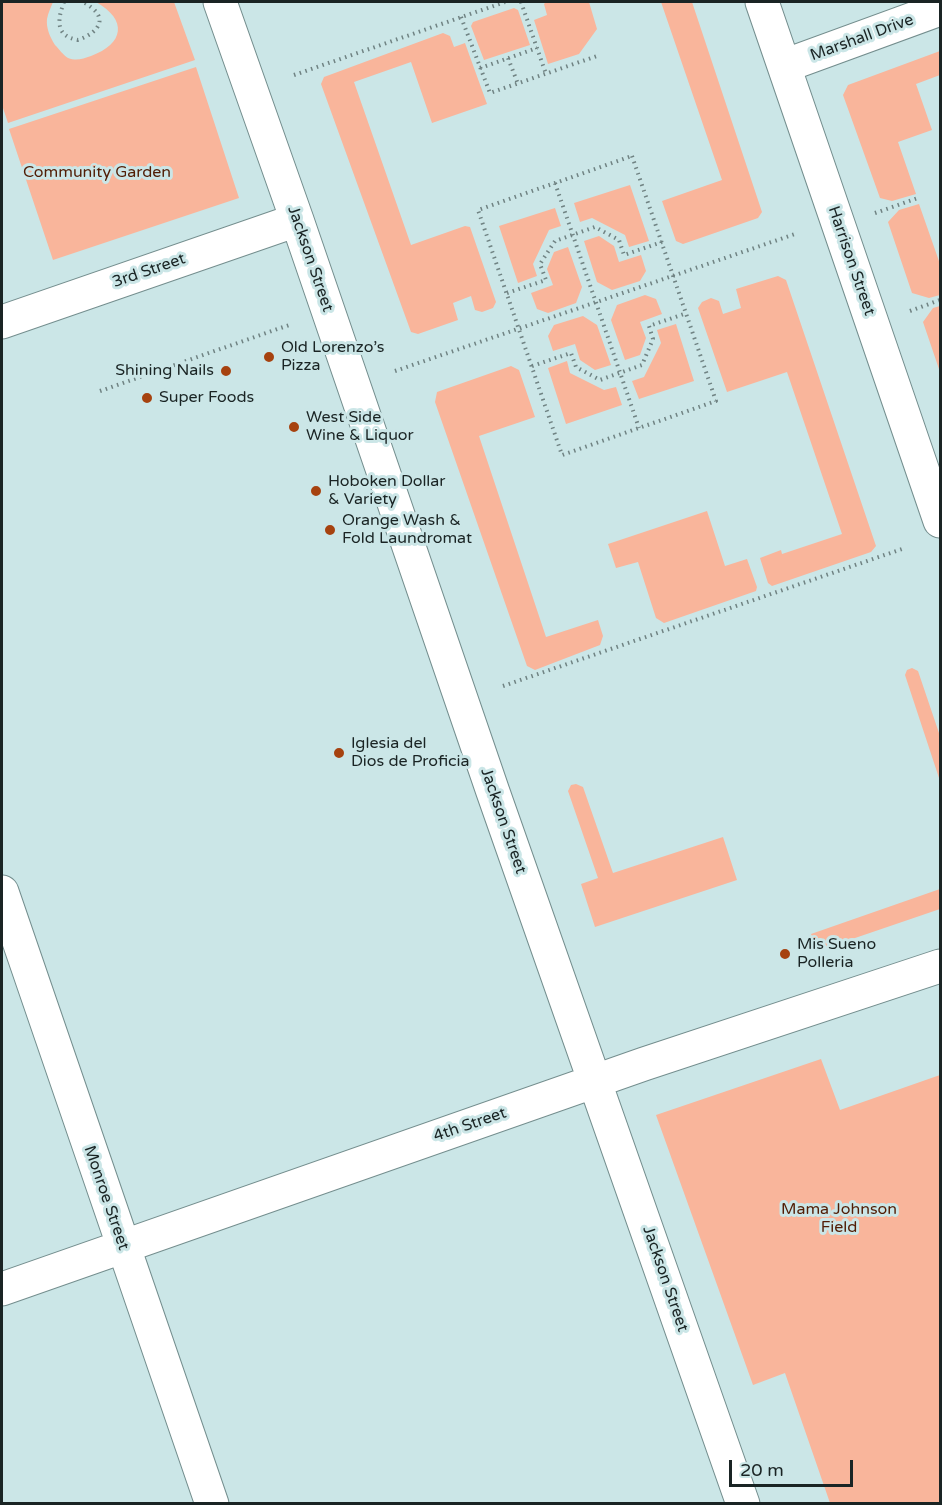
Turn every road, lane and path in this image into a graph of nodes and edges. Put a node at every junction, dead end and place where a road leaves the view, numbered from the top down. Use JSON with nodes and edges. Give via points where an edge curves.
{"nodes":[{"id":1,"x":64,"y":2,"type":"edge"},
{"id":2,"x":83,"y":2,"type":"edge"},
{"id":3,"x":219,"y":2,"type":"edge"},
{"id":4,"x":505,"y":2,"type":"edge"},
{"id":5,"x":521,"y":2,"type":"edge"},
{"id":6,"x":762,"y":2,"type":"edge"},
{"id":7,"x":940,"y":9,"type":"edge"},
{"id":8,"x":461,"y":17,"type":"junction"},
{"id":9,"x":537,"y":48,"type":"junction"},
{"id":10,"x":597,"y":56,"type":"dead end"},
{"id":11,"x":508,"y":58,"type":"junction"},
{"id":12,"x":784,"y":66,"type":"junction"},
{"id":13,"x":480,"y":68,"type":"junction"},
{"id":14,"x":546,"y":74,"type":"junction"},
{"id":15,"x":294,"y":75,"type":"dead end"},
{"id":16,"x":518,"y":84,"type":"junction"},
{"id":17,"x":555,"y":183,"type":"junction"},
{"id":18,"x":918,"y":198,"type":"dead end"},
{"id":19,"x":875,"y":213,"type":"dead end"},
{"id":20,"x":297,"y":220,"type":"junction"},
{"id":21,"x":798,"y":234,"type":"dead end"},
{"id":22,"x":573,"y":235,"type":"junction"},
{"id":23,"x":662,"y":242,"type":"junction"},
{"id":24,"x":674,"y":276,"type":"junction"},
{"id":25,"x":507,"y":293,"type":"junction"},
{"id":26,"x":940,"y":300,"type":"edge"},
{"id":27,"x":596,"y":302,"type":"junction"},
{"id":28,"x":910,"y":311,"type":"dead end"},
{"id":29,"x":687,"y":314,"type":"junction"},
{"id":30,"x":2,"y":322,"type":"edge"},
{"id":31,"x":296,"y":323,"type":"dead end"},
{"id":32,"x":519,"y":328,"type":"junction"},
{"id":33,"x":532,"y":366,"type":"junction"},
{"id":34,"x":395,"y":371,"type":"dead end"},
{"id":35,"x":620,"y":373,"type":"junction"},
{"id":36,"x":100,"y":391,"type":"dead end"},
{"id":37,"x":639,"y":428,"type":"junction"},
{"id":38,"x":937,"y":502,"type":"edge"},
{"id":39,"x":905,"y":548,"type":"dead end"},
{"id":40,"x":503,"y":686,"type":"dead end"},
{"id":41,"x":2,"y":892,"type":"edge"},
{"id":42,"x":940,"y":966,"type":"edge"},
{"id":43,"x":595,"y":1081,"type":"junction"},
{"id":44,"x":123,"y":1247,"type":"junction"},
{"id":45,"x":2,"y":1289,"type":"edge"},
{"id":46,"x":212,"y":1503,"type":"edge"},
{"id":47,"x":743,"y":1503,"type":"edge"}],
"edges":[{"from":1,"to":2,"type":"path","via":[[59,17],[61,30],[68,38],[78,40],[95,31],[100,18],[97,11]]},
{"from":3,"to":20,"type":"street","name":"Jackson Street"},
{"from":4,"to":8,"type":"path"},
{"from":5,"to":9,"type":"path"},
{"from":6,"to":12,"type":"street","name":"Harrison Street"},
{"from":7,"to":12,"type":"street","name":"Marshall Drive"},
{"from":8,"to":13,"type":"path"},
{"from":8,"to":15,"type":"path"},
{"from":9,"to":11,"type":"path"},
{"from":9,"to":14,"type":"path"},
{"from":10,"to":14,"type":"path"},
{"from":11,"to":13,"type":"path"},
{"from":11,"to":16,"type":"path"},
{"from":12,"to":38,"type":"street","name":"Harrison Street"},
{"from":13,"to":16,"type":"path","via":[[490,93]]},
{"from":14,"to":16,"type":"path"},
{"from":17,"to":22,"type":"path"},
{"from":17,"to":23,"type":"path","via":[[632,156]]},
{"from":17,"to":25,"type":"path","via":[[478,210]]},
{"from":18,"to":19,"type":"path"},
{"from":20,"to":30,"type":"street","name":"3rd Street"},
{"from":20,"to":43,"type":"street","name":"Jackson Street"},
{"from":21,"to":24,"type":"path"},
{"from":22,"to":23,"type":"path","via":[[595,227],[619,240],[624,255]]},
{"from":22,"to":25,"type":"path","via":[[555,241],[540,264],[546,280]]},
{"from":22,"to":27,"type":"path"},
{"from":23,"to":24,"type":"path"},
{"from":24,"to":27,"type":"path"},
{"from":24,"to":29,"type":"path"},
{"from":25,"to":32,"type":"path"},
{"from":26,"to":28,"type":"path"},
{"from":27,"to":32,"type":"path"},
{"from":27,"to":35,"type":"path"},
{"from":29,"to":35,"type":"path","via":[[649,327],[653,339],[642,365]]},
{"from":29,"to":37,"type":"path","via":[[716,401]]},
{"from":31,"to":36,"type":"path"},
{"from":32,"to":33,"type":"path"},
{"from":32,"to":34,"type":"path"},
{"from":33,"to":35,"type":"path","via":[[571,353],[576,367],[600,380]]},
{"from":33,"to":37,"type":"path","via":[[562,455]]},
{"from":35,"to":37,"type":"path"},
{"from":39,"to":40,"type":"path"},
{"from":41,"to":44,"type":"street","name":"Monroe Street"},
{"from":42,"to":43,"type":"street","name":"4th Street"},
{"from":43,"to":44,"type":"street","name":"4th Street"},
{"from":43,"to":47,"type":"street","name":"Jackson Street"},
{"from":44,"to":45,"type":"street","name":"4th Street"},
{"from":44,"to":46,"type":"street","name":"Monroe Street"}]}
